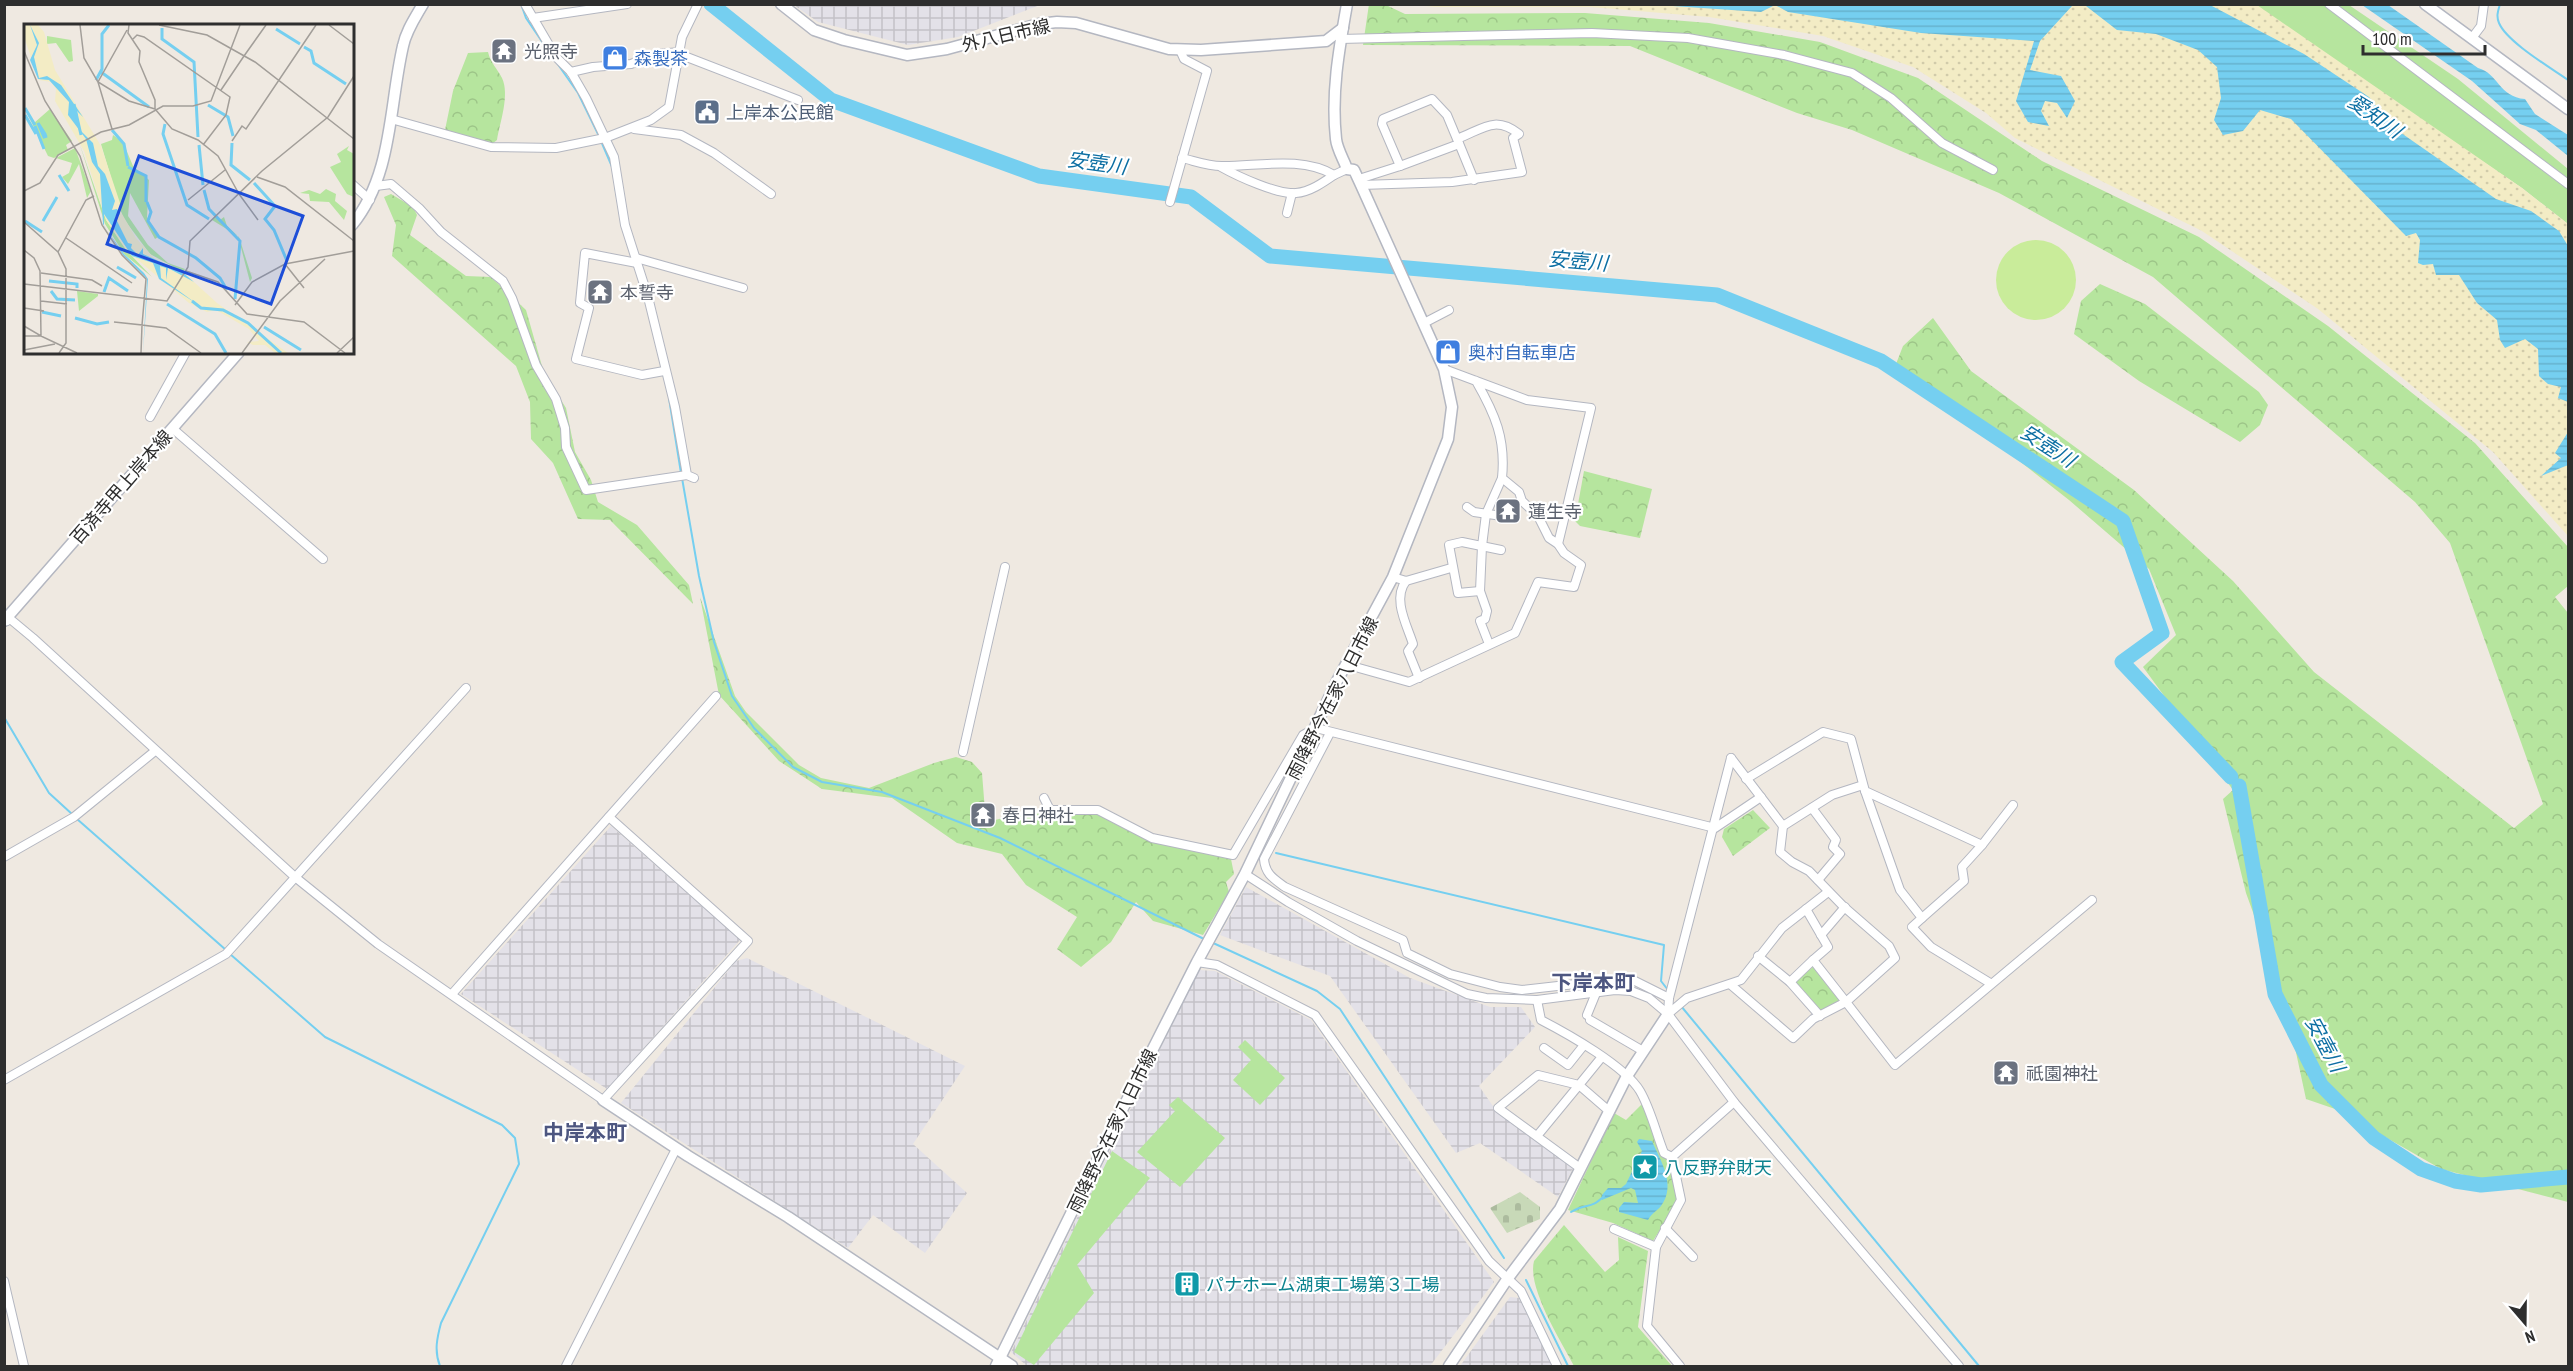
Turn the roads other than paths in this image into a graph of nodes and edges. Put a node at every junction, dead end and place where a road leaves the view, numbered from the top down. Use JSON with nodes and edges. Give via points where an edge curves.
{"nodes":[{"id":1,"x":423,"y":4,"type":"edge"},
{"id":2,"x":525,"y":4,"type":"edge"},
{"id":3,"x":627,"y":4,"type":"edge"},
{"id":4,"x":698,"y":4,"type":"edge"},
{"id":5,"x":781,"y":4,"type":"edge"},
{"id":6,"x":1347,"y":4,"type":"edge"},
{"id":7,"x":2329,"y":4,"type":"edge"},
{"id":8,"x":2425,"y":4,"type":"edge"},
{"id":9,"x":2484,"y":4,"type":"edge"},
{"id":10,"x":533,"y":18,"type":"junction"},
{"id":11,"x":1342,"y":34,"type":"junction"},
{"id":12,"x":2472,"y":38,"type":"junction"},
{"id":13,"x":1180,"y":50,"type":"junction"},
{"id":14,"x":679,"y":53,"type":"junction"},
{"id":15,"x":571,"y":72,"type":"junction"},
{"id":16,"x":798,"y":100,"type":"dead end"},
{"id":17,"x":2568,"y":109,"type":"edge"},
{"id":18,"x":392,"y":119,"type":"junction"},
{"id":19,"x":630,"y":128,"type":"junction"},
{"id":20,"x":605,"y":138,"type":"junction"},
{"id":21,"x":1458,"y":142,"type":"junction"},
{"id":22,"x":1182,"y":158,"type":"junction"},
{"id":23,"x":1400,"y":166,"type":"junction"},
{"id":24,"x":1221,"y":167,"type":"junction"},
{"id":25,"x":1347,"y":169,"type":"junction"},
{"id":26,"x":1993,"y":170,"type":"dead end"},
{"id":27,"x":1334,"y":175,"type":"junction"},
{"id":28,"x":1474,"y":180,"type":"junction"},
{"id":29,"x":1360,"y":182,"type":"junction"},
{"id":30,"x":2568,"y":184,"type":"edge"},
{"id":31,"x":354,"y":186,"type":"edge"},
{"id":32,"x":376,"y":186,"type":"junction"},
{"id":33,"x":1292,"y":193,"type":"junction"},
{"id":34,"x":771,"y":194,"type":"dead end"},
{"id":35,"x":370,"y":200,"type":"junction"},
{"id":36,"x":1170,"y":202,"type":"dead end"},
{"id":37,"x":1287,"y":213,"type":"dead end"},
{"id":38,"x":354,"y":222,"type":"edge"},
{"id":39,"x":637,"y":260,"type":"junction"},
{"id":40,"x":743,"y":288,"type":"dead end"},
{"id":41,"x":1449,"y":310,"type":"dead end"},
{"id":42,"x":1424,"y":323,"type":"junction"},
{"id":43,"x":185,"y":354,"type":"edge"},
{"id":44,"x":237,"y":354,"type":"edge"},
{"id":45,"x":1443,"y":369,"type":"junction"},
{"id":46,"x":664,"y":372,"type":"junction"},
{"id":47,"x":1476,"y":381,"type":"junction"},
{"id":48,"x":150,"y":417,"type":"dead end"},
{"id":49,"x":172,"y":428,"type":"junction"},
{"id":50,"x":1502,"y":478,"type":"junction"},
{"id":51,"x":1467,"y":507,"type":"dead end"},
{"id":52,"x":1486,"y":514,"type":"junction"},
{"id":53,"x":1509,"y":517,"type":"dead end"},
{"id":54,"x":1558,"y":544,"type":"junction"},
{"id":55,"x":1482,"y":546,"type":"junction"},
{"id":56,"x":1502,"y":550,"type":"dead end"},
{"id":57,"x":323,"y":559,"type":"dead end"},
{"id":58,"x":1005,"y":567,"type":"dead end"},
{"id":59,"x":1451,"y":568,"type":"junction"},
{"id":60,"x":1393,"y":577,"type":"junction"},
{"id":61,"x":1406,"y":581,"type":"junction"},
{"id":62,"x":1480,"y":591,"type":"junction"},
{"id":63,"x":6,"y":619,"type":"edge"},
{"id":64,"x":1489,"y":644,"type":"junction"},
{"id":65,"x":1347,"y":665,"type":"junction"},
{"id":66,"x":1419,"y":678,"type":"junction"},
{"id":67,"x":466,"y":688,"type":"dead end"},
{"id":68,"x":716,"y":696,"type":"dead end"},
{"id":69,"x":1316,"y":728,"type":"junction"},
{"id":70,"x":1330,"y":732,"type":"junction"},
{"id":71,"x":155,"y":751,"type":"junction"},
{"id":72,"x":963,"y":752,"type":"dead end"},
{"id":73,"x":1746,"y":779,"type":"junction"},
{"id":74,"x":1864,"y":788,"type":"junction"},
{"id":75,"x":1761,"y":797,"type":"junction"},
{"id":76,"x":1044,"y":798,"type":"dead end"},
{"id":77,"x":2013,"y":805,"type":"dead end"},
{"id":78,"x":1812,"y":808,"type":"junction"},
{"id":79,"x":609,"y":817,"type":"junction"},
{"id":80,"x":1783,"y":826,"type":"junction"},
{"id":81,"x":1715,"y":828,"type":"junction"},
{"id":82,"x":1982,"y":845,"type":"junction"},
{"id":83,"x":4,"y":856,"type":"edge"},
{"id":84,"x":1245,"y":874,"type":"junction"},
{"id":85,"x":295,"y":877,"type":"junction"},
{"id":86,"x":1818,"y":880,"type":"junction"},
{"id":87,"x":1828,"y":892,"type":"junction"},
{"id":88,"x":2092,"y":900,"type":"dead end"},
{"id":89,"x":1845,"y":907,"type":"junction"},
{"id":90,"x":1806,"y":909,"type":"junction"},
{"id":91,"x":1922,"y":918,"type":"junction"},
{"id":92,"x":1821,"y":935,"type":"junction"},
{"id":93,"x":1758,"y":956,"type":"junction"},
{"id":94,"x":1813,"y":960,"type":"junction"},
{"id":95,"x":1197,"y":962,"type":"junction"},
{"id":96,"x":1790,"y":981,"type":"junction"},
{"id":97,"x":1990,"y":983,"type":"junction"},
{"id":98,"x":1731,"y":985,"type":"junction"},
{"id":99,"x":1596,"y":993,"type":"junction"},
{"id":100,"x":452,"y":994,"type":"junction"},
{"id":101,"x":1669,"y":998,"type":"junction"},
{"id":102,"x":1537,"y":1000,"type":"junction"},
{"id":103,"x":1846,"y":1002,"type":"junction"},
{"id":104,"x":1668,"y":1014,"type":"junction"},
{"id":105,"x":1821,"y":1016,"type":"junction"},
{"id":106,"x":1584,"y":1045,"type":"junction"},
{"id":107,"x":1544,"y":1048,"type":"dead end"},
{"id":108,"x":1643,"y":1051,"type":"junction"},
{"id":109,"x":1601,"y":1058,"type":"junction"},
{"id":110,"x":1627,"y":1076,"type":"junction"},
{"id":111,"x":4,"y":1080,"type":"edge"},
{"id":112,"x":1579,"y":1085,"type":"junction"},
{"id":113,"x":603,"y":1100,"type":"junction"},
{"id":114,"x":1734,"y":1102,"type":"junction"},
{"id":115,"x":1609,"y":1111,"type":"junction"},
{"id":116,"x":1537,"y":1136,"type":"junction"},
{"id":117,"x":676,"y":1149,"type":"junction"},
{"id":118,"x":1672,"y":1157,"type":"junction"},
{"id":119,"x":1580,"y":1168,"type":"junction"},
{"id":120,"x":1614,"y":1228,"type":"dead end"},
{"id":121,"x":1665,"y":1228,"type":"junction"},
{"id":122,"x":1656,"y":1247,"type":"junction"},
{"id":123,"x":1693,"y":1257,"type":"dead end"},
{"id":124,"x":1508,"y":1278,"type":"junction"},
{"id":125,"x":4,"y":1281,"type":"edge"},
{"id":126,"x":998,"y":1362,"type":"edge"},
{"id":127,"x":24,"y":1366,"type":"edge"},
{"id":128,"x":566,"y":1366,"type":"edge"},
{"id":129,"x":1012,"y":1366,"type":"edge"},
{"id":130,"x":1449,"y":1366,"type":"edge"},
{"id":131,"x":1557,"y":1366,"type":"edge"},
{"id":132,"x":1680,"y":1366,"type":"edge"},
{"id":133,"x":1959,"y":1366,"type":"edge"}],
"edges":[{"from":1,"to":18,"type":"main road","via":[[403,44]]},
{"from":2,"to":10,"type":"street"},
{"from":3,"to":10,"type":"street"},
{"from":4,"to":14,"type":"street"},
{"from":5,"to":13,"type":"main road","name":"外八日市線","via":[[814,30],[907,55],[1057,22],[1076,23]]},
{"from":6,"to":11,"type":"main road","name":"雨降野今在家八日市線"},
{"from":7,"to":30,"type":"street"},
{"from":8,"to":12,"type":"main road"},
{"from":9,"to":12,"type":"street","via":[[2481,26]]},
{"from":10,"to":15,"type":"street","via":[[556,57]]},
{"from":11,"to":13,"type":"main road","name":"外八日市線","via":[[1326,41]]},
{"from":11,"to":25,"type":"main road","name":"雨降野今在家八日市線","via":[[1336,83],[1336,141]]},
{"from":11,"to":26,"type":"street","via":[[1592,33],[1688,38],[1784,55],[1852,73],[1891,98],[1935,139]]},
{"from":12,"to":17,"type":"main road"},
{"from":13,"to":22,"type":"street","via":[[1184,58],[1207,71]]},
{"from":14,"to":15,"type":"street"},
{"from":14,"to":16,"type":"street"},
{"from":14,"to":19,"type":"street","via":[[669,107]]},
{"from":15,"to":20,"type":"street"},
{"from":18,"to":20,"type":"street","via":[[491,147],[566,147]]},
{"from":18,"to":32,"type":"main road"},
{"from":19,"to":20,"type":"street"},
{"from":19,"to":34,"type":"street","via":[[681,135],[714,153]]},
{"from":20,"to":39,"type":"street","via":[[617,167],[621,208]]},
{"from":21,"to":23,"type":"street"},
{"from":21,"to":23,"type":"street","via":[[1437,102],[1432,99],[1410,106],[1382,123]]},
{"from":21,"to":28,"type":"street"},
{"from":21,"to":28,"type":"street","via":[[1498,123],[1519,134],[1513,138],[1522,172]]},
{"from":22,"to":24,"type":"street"},
{"from":22,"to":36,"type":"street"},
{"from":23,"to":29,"type":"street"},
{"from":24,"to":27,"type":"street","via":[[1286,163],[1324,169]]},
{"from":24,"to":33,"type":"street","via":[[1241,179]]},
{"from":25,"to":27,"type":"street"},
{"from":25,"to":29,"type":"main road","name":"雨降野今在家八日市線","via":[[1354,170]]},
{"from":27,"to":33,"type":"street","via":[[1321,184]]},
{"from":28,"to":29,"type":"street"},
{"from":29,"to":42,"type":"main road","name":"雨降野今在家八日市線"},
{"from":31,"to":35,"type":"street"},
{"from":32,"to":35,"type":"main road"},
{"from":32,"to":46,"type":"street","via":[[391,184],[441,232],[503,281],[536,365],[556,399],[566,447],[586,490],[691,477]]},
{"from":33,"to":37,"type":"street"},
{"from":35,"to":38,"type":"main road"},
{"from":39,"to":40,"type":"street"},
{"from":39,"to":46,"type":"street"},
{"from":39,"to":46,"type":"street","via":[[585,253],[580,303],[589,308],[576,359],[642,375]]},
{"from":41,"to":42,"type":"street"},
{"from":42,"to":45,"type":"main road","name":"雨降野今在家八日市線"},
{"from":43,"to":48,"type":"street"},
{"from":44,"to":49,"type":"main road","name":"百済寺甲上岸本線"},
{"from":45,"to":47,"type":"street"},
{"from":45,"to":60,"type":"main road","name":"雨降野今在家八日市線","via":[[1452,407],[1448,439]]},
{"from":47,"to":50,"type":"street","via":[[1494,414],[1500,435],[1505,454]]},
{"from":47,"to":54,"type":"street","via":[[1527,400],[1591,408]]},
{"from":49,"to":57,"type":"street"},
{"from":49,"to":63,"type":"main road","name":"百済寺甲上岸本線"},
{"from":50,"to":52,"type":"street"},
{"from":50,"to":54,"type":"street","via":[[1519,492],[1549,538]]},
{"from":51,"to":52,"type":"street"},
{"from":52,"to":53,"type":"street"},
{"from":52,"to":55,"type":"street"},
{"from":54,"to":64,"type":"street","via":[[1581,566],[1574,587],[1538,582],[1515,633]]},
{"from":55,"to":56,"type":"street"},
{"from":55,"to":59,"type":"street","via":[[1449,544]]},
{"from":55,"to":62,"type":"street"},
{"from":58,"to":72,"type":"street"},
{"from":59,"to":61,"type":"street"},
{"from":59,"to":62,"type":"street","via":[[1458,593]]},
{"from":60,"to":61,"type":"street"},
{"from":60,"to":65,"type":"main road","name":"雨降野今在家八日市線"},
{"from":61,"to":66,"type":"street","via":[[1400,588],[1400,602],[1413,644],[1408,651]]},
{"from":62,"to":64,"type":"street","via":[[1487,611],[1480,621]]},
{"from":63,"to":71,"type":"street"},
{"from":64,"to":66,"type":"street"},
{"from":65,"to":66,"type":"street","via":[[1409,682]]},
{"from":65,"to":69,"type":"main road","name":"雨降野今在家八日市線"},
{"from":67,"to":85,"type":"street"},
{"from":68,"to":79,"type":"street"},
{"from":69,"to":70,"type":"street"},
{"from":69,"to":76,"type":"street","via":[[1303,735],[1233,855],[1152,838],[1098,810],[1050,810]]},
{"from":69,"to":84,"type":"main road","name":"雨降野今在家八日市線"},
{"from":70,"to":81,"type":"street"},
{"from":70,"to":101,"type":"street","via":[[1264,859],[1272,878],[1285,888],[1402,940],[1407,952],[1450,974],[1522,990],[1629,978]]},
{"from":71,"to":83,"type":"street","via":[[75,817]]},
{"from":71,"to":85,"type":"street"},
{"from":73,"to":74,"type":"street","via":[[1823,732],[1851,739]]},
{"from":73,"to":75,"type":"street"},
{"from":73,"to":81,"type":"street","via":[[1731,758]]},
{"from":74,"to":78,"type":"street","via":[[1832,795]]},
{"from":74,"to":82,"type":"street"},
{"from":74,"to":91,"type":"street","via":[[1900,890]]},
{"from":75,"to":80,"type":"street"},
{"from":75,"to":81,"type":"street"},
{"from":77,"to":82,"type":"street"},
{"from":78,"to":80,"type":"street"},
{"from":78,"to":86,"type":"street","via":[[1836,840],[1833,847],[1840,854]]},
{"from":79,"to":100,"type":"street"},
{"from":79,"to":113,"type":"street","via":[[748,941]]},
{"from":80,"to":86,"type":"street","via":[[1780,852]]},
{"from":81,"to":101,"type":"street"},
{"from":82,"to":91,"type":"street","via":[[1962,867],[1964,881]]},
{"from":84,"to":95,"type":"main road","name":"雨降野今在家八日市線"},
{"from":84,"to":102,"type":"street","via":[[1357,941],[1454,990],[1486,998]]},
{"from":85,"to":100,"type":"street","via":[[378,944]]},
{"from":85,"to":111,"type":"street","via":[[226,954]]},
{"from":86,"to":87,"type":"street"},
{"from":87,"to":89,"type":"street"},
{"from":87,"to":90,"type":"street"},
{"from":88,"to":97,"type":"street"},
{"from":89,"to":92,"type":"street"},
{"from":89,"to":103,"type":"street","via":[[1889,946],[1896,958]]},
{"from":90,"to":92,"type":"street"},
{"from":90,"to":93,"type":"street","via":[[1782,928]]},
{"from":91,"to":97,"type":"street","via":[[1912,927],[1931,946]]},
{"from":92,"to":94,"type":"street","via":[[1828,947]]},
{"from":93,"to":96,"type":"street"},
{"from":93,"to":98,"type":"street","via":[[1741,980]]},
{"from":94,"to":96,"type":"street"},
{"from":94,"to":103,"type":"street"},
{"from":95,"to":124,"type":"street","via":[[1216,965],[1316,1015],[1489,1261]]},
{"from":95,"to":126,"type":"main road","name":"雨降野今在家八日市線"},
{"from":96,"to":105,"type":"street"},
{"from":97,"to":103,"type":"street","via":[[1894,1065]]},
{"from":98,"to":104,"type":"street","via":[[1687,999]]},
{"from":98,"to":105,"type":"street","via":[[1793,1038]]},
{"from":99,"to":102,"type":"street"},
{"from":99,"to":104,"type":"street","via":[[1631,991],[1649,998]]},
{"from":99,"to":108,"type":"street","via":[[1589,1018]]},
{"from":100,"to":113,"type":"street"},
{"from":101,"to":104,"type":"street"},
{"from":102,"to":106,"type":"street","via":[[1541,1020]]},
{"from":103,"to":105,"type":"street"},
{"from":104,"to":108,"type":"main road"},
{"from":104,"to":114,"type":"street"},
{"from":106,"to":107,"type":"street","via":[[1568,1065]]},
{"from":106,"to":109,"type":"street"},
{"from":108,"to":110,"type":"main road"},
{"from":109,"to":110,"type":"street"},
{"from":109,"to":112,"type":"street"},
{"from":110,"to":115,"type":"main road"},
{"from":110,"to":118,"type":"street","via":[[1639,1089],[1664,1153]]},
{"from":112,"to":115,"type":"street"},
{"from":112,"to":116,"type":"street"},
{"from":112,"to":116,"type":"street","via":[[1538,1075],[1498,1108]]},
{"from":113,"to":117,"type":"main road"},
{"from":114,"to":118,"type":"street"},
{"from":114,"to":133,"type":"street"},
{"from":115,"to":119,"type":"main road"},
{"from":116,"to":119,"type":"street"},
{"from":117,"to":126,"type":"main road","via":[[788,1217]]},
{"from":117,"to":128,"type":"street"},
{"from":118,"to":121,"type":"street","via":[[1681,1200]]},
{"from":119,"to":124,"type":"main road","via":[[1560,1209]]},
{"from":120,"to":122,"type":"street"},
{"from":121,"to":122,"type":"street"},
{"from":121,"to":123,"type":"street"},
{"from":122,"to":132,"type":"street","via":[[1647,1326]]},
{"from":124,"to":130,"type":"main road"},
{"from":124,"to":131,"type":"street","via":[[1521,1291]]},
{"from":125,"to":127,"type":"street"},
{"from":126,"to":129,"type":"main road"}]}
